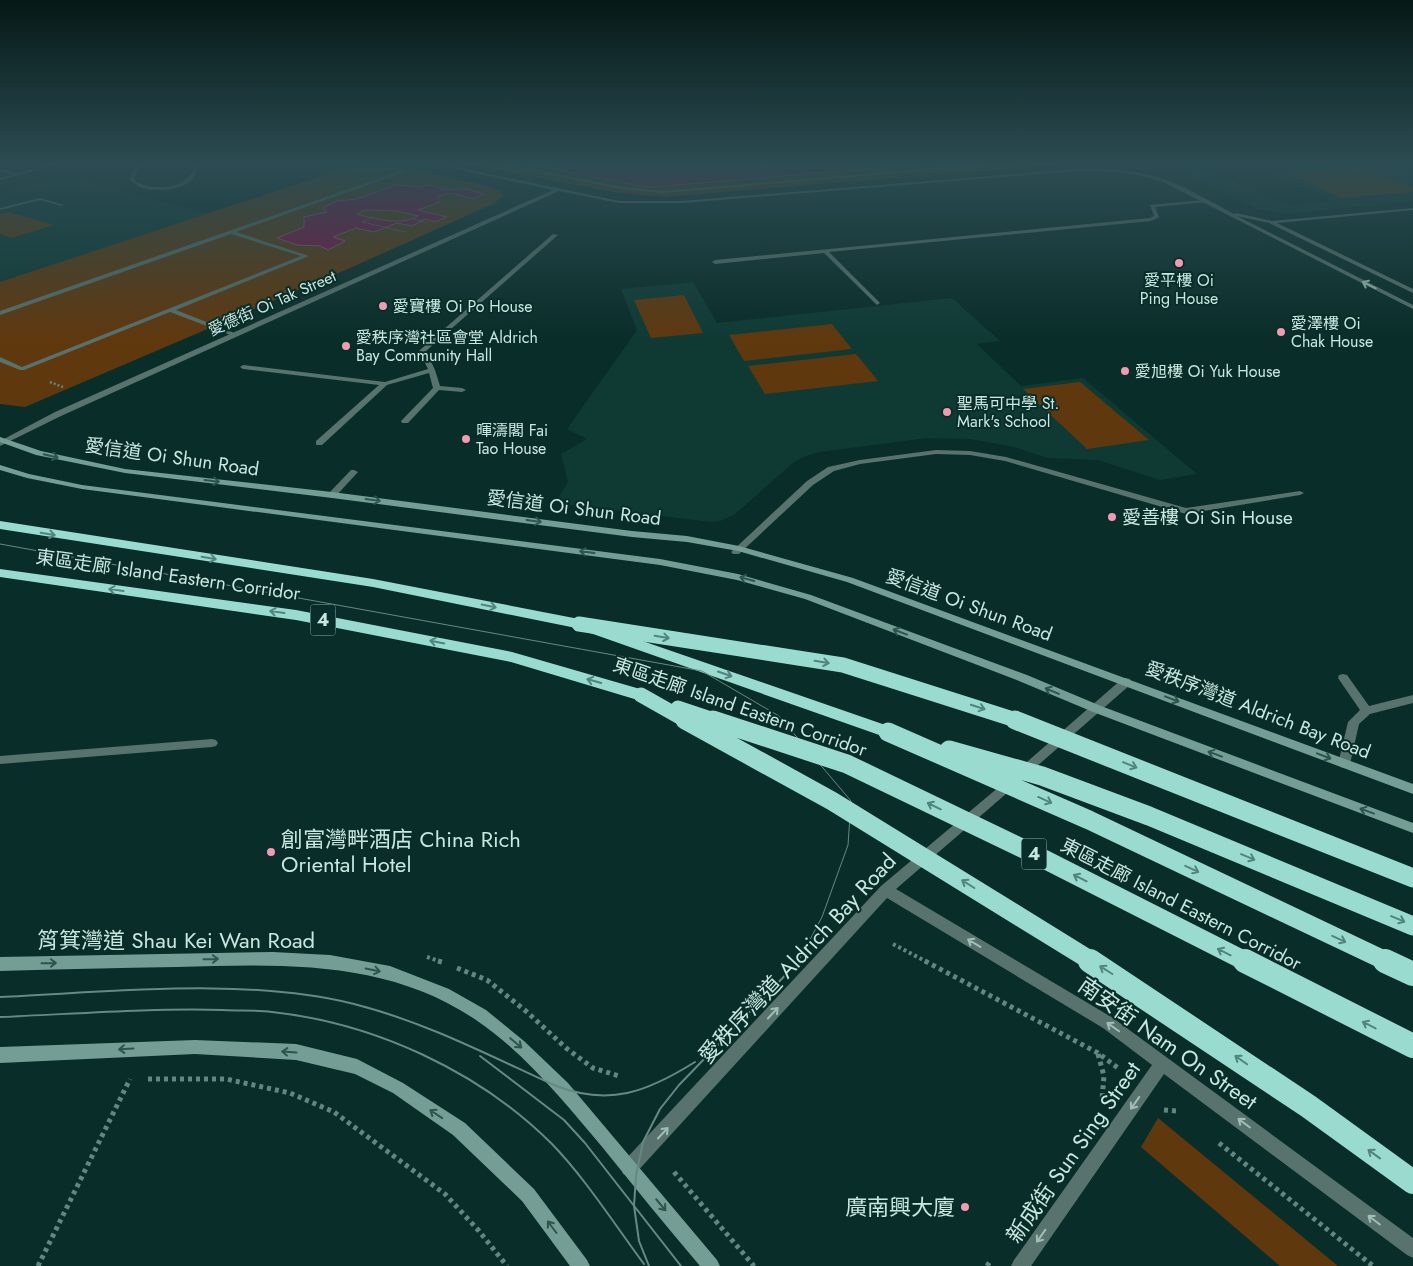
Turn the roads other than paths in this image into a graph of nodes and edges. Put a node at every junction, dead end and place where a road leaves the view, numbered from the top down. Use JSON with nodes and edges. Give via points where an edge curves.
{"nodes":[{"id":1,"x":263,"y":222,"type":"edge"},
{"id":2,"x":486,"y":222,"type":"edge"},
{"id":3,"x":1120,"y":222,"type":"edge"},
{"id":4,"x":1243,"y":222,"type":"edge"},
{"id":5,"x":1271,"y":222,"type":"joint"},
{"id":6,"x":1248,"y":225,"type":"junction"},
{"id":7,"x":233,"y":233,"type":"junction"},
{"id":8,"x":555,"y":235,"type":"dead end"},
{"id":9,"x":825,"y":251,"type":"junction"},
{"id":10,"x":715,"y":262,"type":"dead end"},
{"id":11,"x":1413,"y":291,"type":"edge"},
{"id":12,"x":877,"y":303,"type":"dead end"},
{"id":13,"x":1413,"y":307,"type":"edge"},
{"id":14,"x":170,"y":310,"type":"junction"},
{"id":15,"x":0,"y":314,"type":"edge"},
{"id":16,"x":235,"y":335,"type":"junction"},
{"id":17,"x":0,"y":359,"type":"edge"},
{"id":18,"x":243,"y":368,"type":"dead end"},
{"id":19,"x":432,"y":370,"type":"junction"},
{"id":20,"x":385,"y":384,"type":"junction"},
{"id":21,"x":437,"y":388,"type":"junction"},
{"id":22,"x":462,"y":390,"type":"dead end"},
{"id":23,"x":405,"y":421,"type":"dead end"},
{"id":24,"x":2,"y":441,"type":"edge"},
{"id":25,"x":319,"y":443,"type":"dead end"},
{"id":26,"x":0,"y":467,"type":"edge"},
{"id":27,"x":354,"y":472,"type":"dead end"},
{"id":28,"x":1300,"y":493,"type":"dead end"},
{"id":29,"x":332,"y":494,"type":"junction"},
{"id":30,"x":0,"y":525,"type":"edge"},
{"id":31,"x":738,"y":551,"type":"junction"},
{"id":32,"x":0,"y":573,"type":"edge"},
{"id":33,"x":579,"y":624,"type":"junction"},
{"id":34,"x":1343,"y":678,"type":"dead end"},
{"id":35,"x":1126,"y":682,"type":"junction"},
{"id":36,"x":641,"y":695,"type":"junction"},
{"id":37,"x":1413,"y":699,"type":"edge"},
{"id":38,"x":1097,"y":710,"type":"junction"},
{"id":39,"x":1366,"y":711,"type":"junction"},
{"id":40,"x":888,"y":732,"type":"junction"},
{"id":41,"x":212,"y":743,"type":"dead end"},
{"id":42,"x":0,"y":760,"type":"edge"},
{"id":43,"x":1344,"y":764,"type":"junction"},
{"id":44,"x":1413,"y":789,"type":"edge"},
{"id":45,"x":1413,"y":828,"type":"edge"},
{"id":46,"x":1413,"y":878,"type":"edge"},
{"id":47,"x":886,"y":890,"type":"junction"},
{"id":48,"x":1413,"y":926,"type":"edge"},
{"id":49,"x":0,"y":964,"type":"edge"},
{"id":50,"x":1413,"y":974,"type":"edge"},
{"id":51,"x":1413,"y":1046,"type":"edge"},
{"id":52,"x":0,"y":1055,"type":"edge"},
{"id":53,"x":1163,"y":1064,"type":"junction"},
{"id":54,"x":629,"y":1168,"type":"junction"},
{"id":55,"x":1413,"y":1182,"type":"edge"},
{"id":56,"x":1413,"y":1249,"type":"edge"},
{"id":57,"x":581,"y":1266,"type":"edge"},
{"id":58,"x":712,"y":1266,"type":"edge"},
{"id":59,"x":1020,"y":1266,"type":"edge"}],
"edges":[{"from":1,"to":7,"type":"street"},
{"from":2,"to":16,"type":"street","name":"愛德街 Oi Tak Street"},
{"from":3,"to":9,"type":"street"},
{"from":4,"to":6,"type":"street"},
{"from":5,"to":6,"type":"street"},
{"from":5,"to":11,"type":"street"},
{"from":13,"to":6,"type":"street","one_way":true},
{"from":7,"to":14,"type":"street","via":[[306,256]]},
{"from":7,"to":15,"type":"street"},
{"from":8,"to":19,"type":"street","via":[[422,351]]},
{"from":9,"to":10,"type":"street"},
{"from":9,"to":12,"type":"street"},
{"from":14,"to":16,"type":"street"},
{"from":14,"to":17,"type":"street","via":[[22,369]]},
{"from":16,"to":24,"type":"street","name":"愛德街 Oi Tak Street"},
{"from":18,"to":20,"type":"street"},
{"from":19,"to":20,"type":"street"},
{"from":19,"to":21,"type":"street"},
{"from":20,"to":25,"type":"street"},
{"from":21,"to":22,"type":"street"},
{"from":21,"to":23,"type":"street"},
{"from":24,"to":29,"type":"main road","name":"愛信道 Oi Shun Road","one_way":true,"via":[[39,453],[125,471]]},
{"from":38,"to":26,"type":"main road","one_way":true,"via":[[1023,678],[816,600],[729,575],[660,562],[91,489]]},
{"from":27,"to":29,"type":"street"},
{"from":28,"to":31,"type":"street","via":[[1186,511],[1006,459],[970,452],[936,452],[831,469],[810,483]]},
{"from":29,"to":31,"type":"main road","name":"愛信道 Oi Shun Road","one_way":true,"via":[[687,539]]},
{"from":30,"to":33,"type":"highway","name":"東區走廊 Island Eastern Corridor","number":"4","one_way":true,"via":[[372,583]]},
{"from":31,"to":35,"type":"main road","name":"愛信道 Oi Shun Road","via":[[850,580]]},
{"from":36,"to":32,"type":"highway","name":"東區走廊 Island Eastern Corridor","number":"4","one_way":true,"via":[[512,657],[305,617]]},
{"from":33,"to":40,"type":"highway","name":"東區走廊 Island Eastern Corridor","number":"4","one_way":true,"bridge":true},
{"from":33,"to":46,"type":"highway","one_way":true,"bridge":true,"via":[[843,665],[1004,715]]},
{"from":34,"to":39,"type":"street"},
{"from":35,"to":38,"type":"street","name":"愛秩序灣道 Aldrich Bay Road"},
{"from":35,"to":43,"type":"main road","name":"愛秩序灣道 Aldrich Bay Road","one_way":true},
{"from":51,"to":36,"type":"highway","name":"東區走廊 Island Eastern Corridor","number":"4","one_way":true,"bridge":true,"via":[[1032,853],[847,764]]},
{"from":55,"to":36,"type":"highway","one_way":true,"bridge":true,"via":[[1120,979],[832,801]]},
{"from":37,"to":39,"type":"street"},
{"from":45,"to":38,"type":"main road","one_way":true},
{"from":38,"to":47,"type":"street","name":"愛秩序灣道 Aldrich Bay Road"},
{"from":39,"to":43,"type":"street","via":[[1354,722]]},
{"from":40,"to":48,"type":"highway","one_way":true,"bridge":true,"via":[[1051,779],[1149,816]]},
{"from":40,"to":50,"type":"highway","name":"東區走廊 Island Eastern Corridor","number":"4","one_way":true,"bridge":true,"via":[[1089,820]]},
{"from":41,"to":42,"type":"street"},
{"from":43,"to":44,"type":"main road","name":"愛秩序灣道 Aldrich Bay Road"},
{"from":53,"to":47,"type":"street","name":"南安街 Nam On Street","one_way":true,"via":[[1108,1023]]},
{"from":54,"to":47,"type":"street","name":"愛秩序灣道 Aldrich Bay Road","one_way":true},
{"from":49,"to":54,"type":"main road","name":"筲箕灣道 Shau Kei Wan Road","one_way":true,"via":[[273,958],[330,962],[390,973],[444,994],[481,1014],[563,1088]]},
{"from":57,"to":52,"type":"main road","one_way":true,"via":[[528,1196],[458,1129],[398,1088],[357,1067],[296,1052],[195,1047]]},
{"from":56,"to":53,"type":"street","name":"南安街 Nam On Street","one_way":true},
{"from":53,"to":59,"type":"street","name":"新成街 Sun Sing Street","one_way":true},
{"from":54,"to":58,"type":"main road","name":"筲箕灣道 Shau Kei Wan Road","one_way":true}]}
